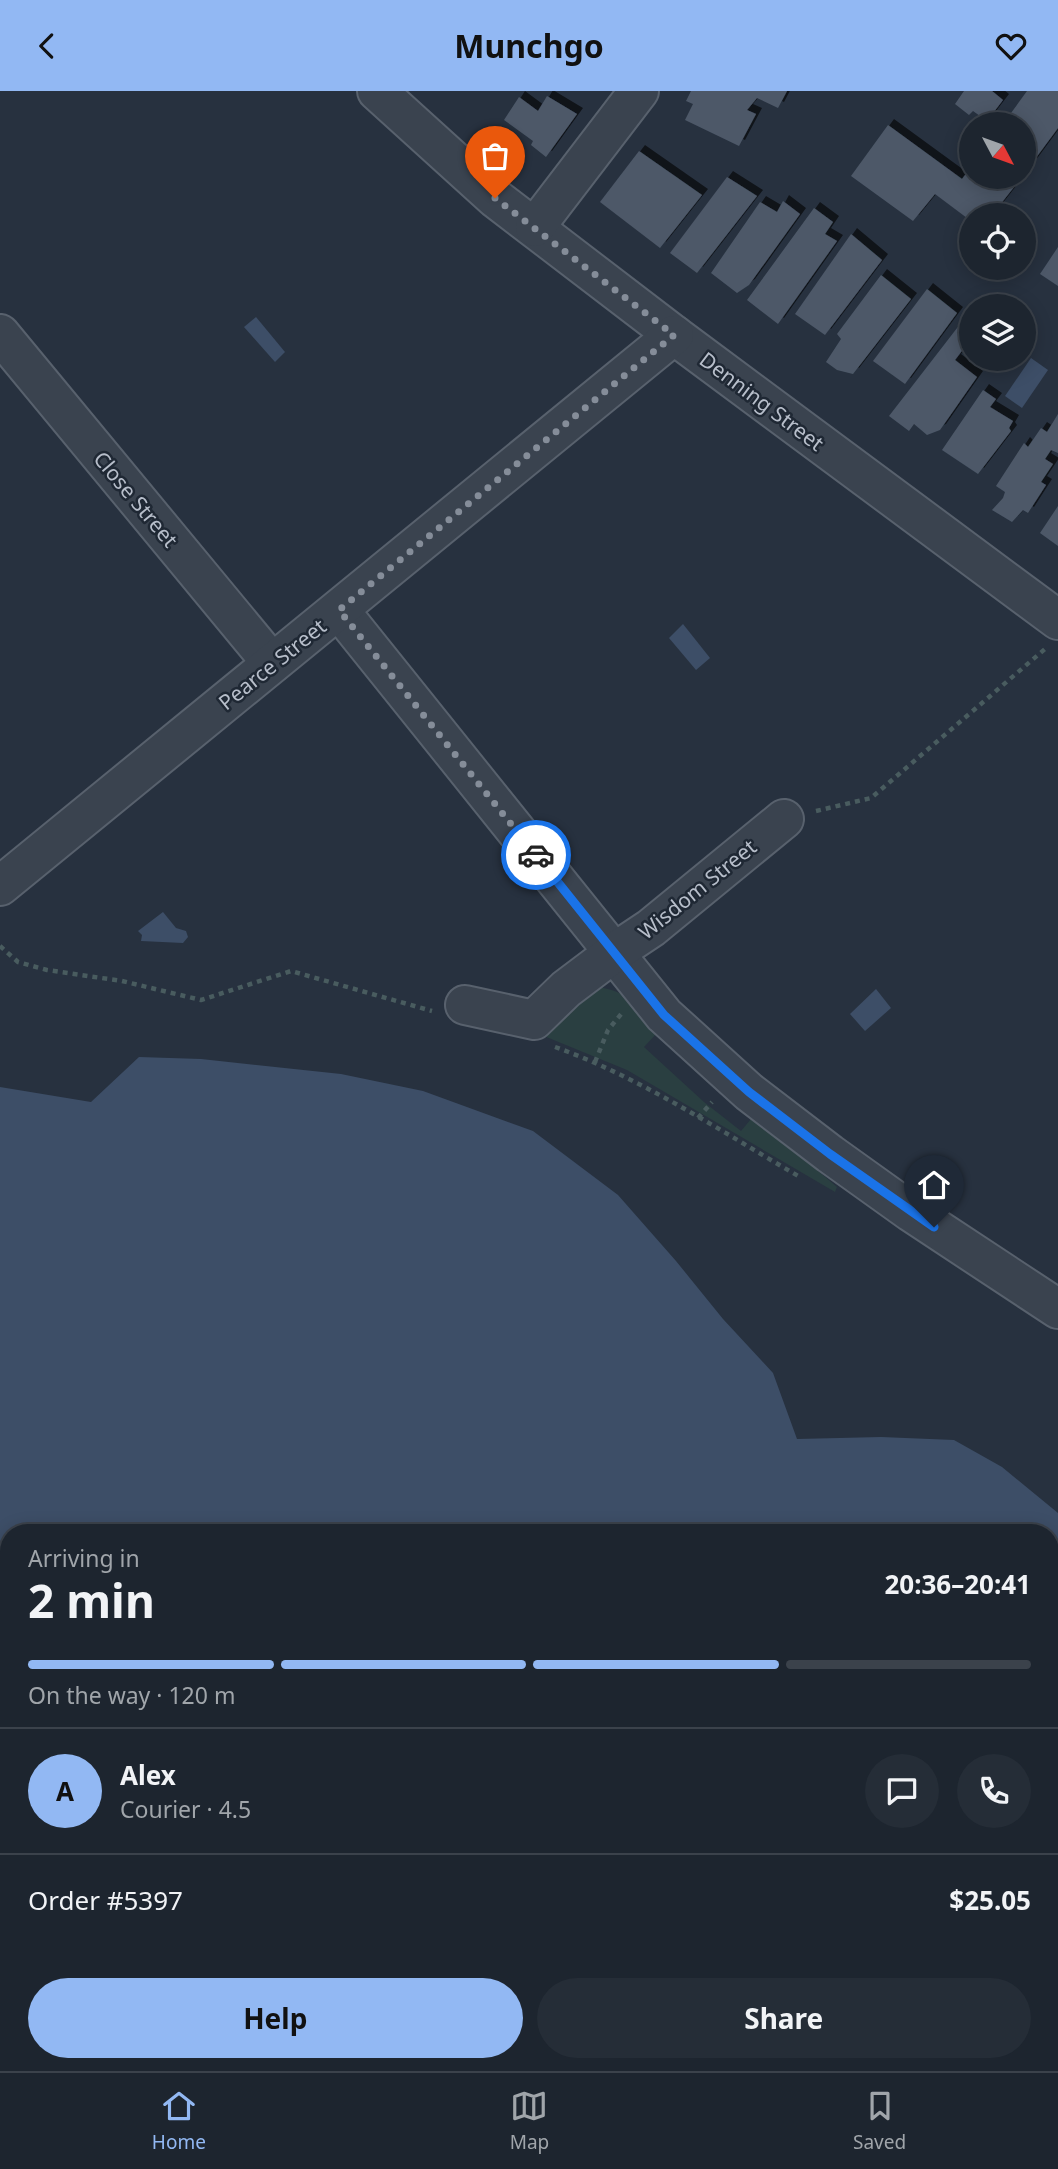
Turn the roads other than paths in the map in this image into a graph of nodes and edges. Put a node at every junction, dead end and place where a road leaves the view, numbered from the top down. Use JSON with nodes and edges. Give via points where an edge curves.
{"nodes":[{"id":1,"x":377,"y":91,"type":"edge"},
{"id":2,"x":639,"y":91,"type":"edge"},
{"id":3,"x":535,"y":227,"type":"junction"},
{"id":4,"x":0,"y":334,"type":"edge"},
{"id":5,"x":674,"y":335,"type":"junction"},
{"id":6,"x":339,"y":610,"type":"junction"},
{"id":7,"x":1053,"y":634,"type":"edge"},
{"id":8,"x":272,"y":663,"type":"junction"},
{"id":9,"x":784,"y":819,"type":"road end"},
{"id":10,"x":0,"y":886,"type":"edge"},
{"id":11,"x":615,"y":952,"type":"junction"},
{"id":12,"x":450,"y":1008,"type":"road end"},
{"id":13,"x":1058,"y":1309,"type":"edge"}],
"edges":[{"from":1,"to":3,"type":"street","name":"Denning Street","via":[[495,198]]},
{"from":2,"to":3,"type":"street"},
{"from":3,"to":5,"type":"street","name":"Denning Street"},
{"from":4,"to":8,"type":"street","name":"Close Street"},
{"from":5,"to":6,"type":"street","name":"Pearce Street"},
{"from":5,"to":7,"type":"street","name":"Denning Street"},
{"from":6,"to":8,"type":"street","name":"Pearce Street"},
{"from":6,"to":11,"type":"street"},
{"from":8,"to":10,"type":"street","name":"Pearce Street"},
{"from":9,"to":11,"type":"street","name":"Wisdom Street"},
{"from":11,"to":12,"type":"street","name":"Wisdom Street","via":[[534,1020]]},
{"from":11,"to":13,"type":"street","via":[[664,1015],[759,1100],[911,1212]]}]}
